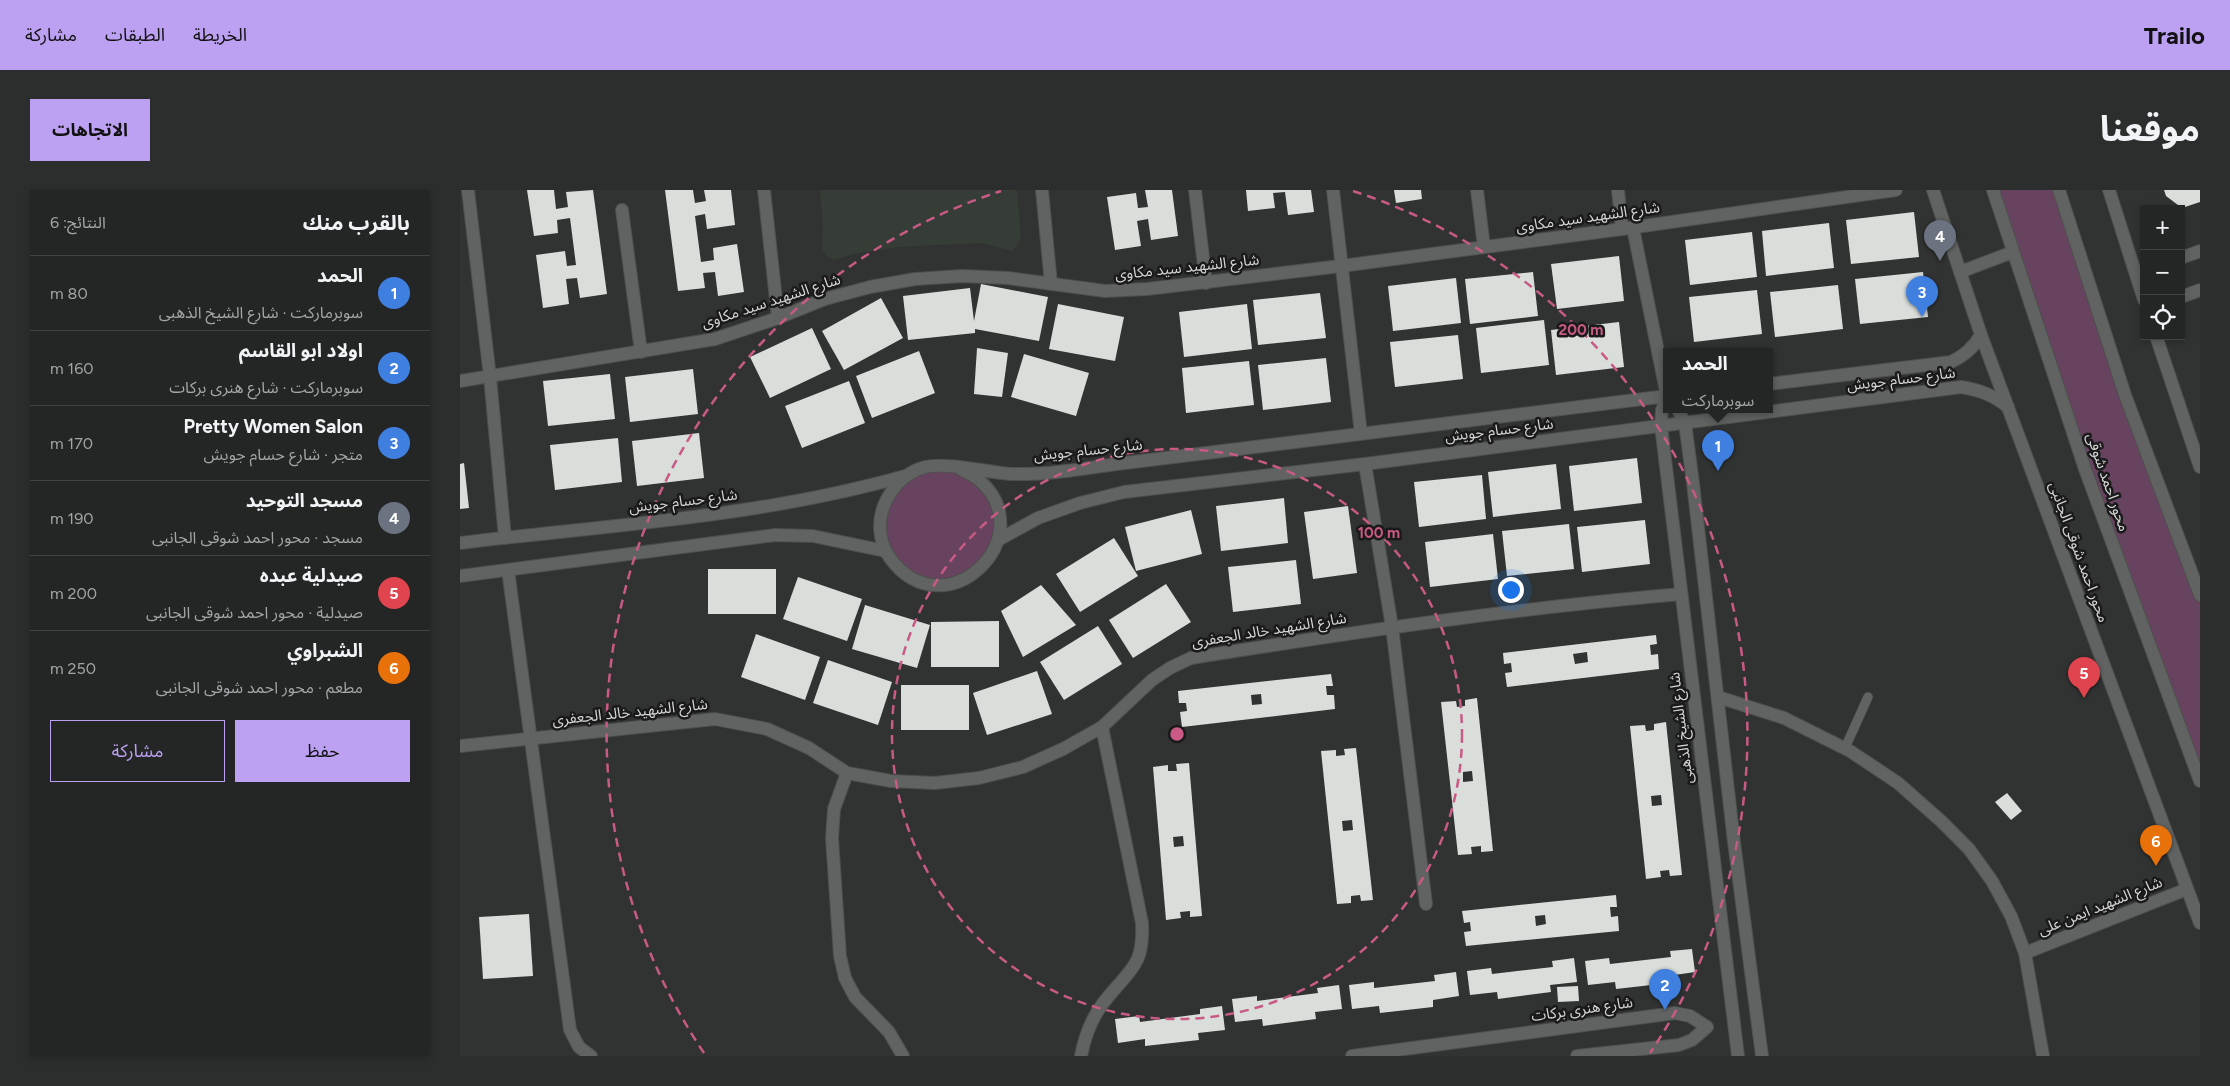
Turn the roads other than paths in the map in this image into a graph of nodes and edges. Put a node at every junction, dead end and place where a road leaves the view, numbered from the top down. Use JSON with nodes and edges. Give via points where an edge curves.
{"nodes":[{"id":1,"x":468,"y":190,"type":"edge"},
{"id":2,"x":764,"y":190,"type":"edge"},
{"id":3,"x":1042,"y":190,"type":"edge"},
{"id":4,"x":1195,"y":190,"type":"edge"},
{"id":5,"x":1333,"y":190,"type":"edge"},
{"id":6,"x":1477,"y":190,"type":"edge"},
{"id":7,"x":1618,"y":190,"type":"edge"},
{"id":8,"x":1896,"y":190,"type":"edge"},
{"id":9,"x":1933,"y":190,"type":"edge"},
{"id":10,"x":1992,"y":190,"type":"edge"},
{"id":11,"x":2059,"y":190,"type":"edge"},
{"id":12,"x":2109,"y":190,"type":"edge"},
{"id":13,"x":622,"y":210,"type":"dead end"},
{"id":14,"x":1628,"y":228,"type":"junction"},
{"id":15,"x":1484,"y":247,"type":"junction"},
{"id":16,"x":2200,"y":251,"type":"edge"},
{"id":17,"x":2013,"y":252,"type":"junction"},
{"id":18,"x":2185,"y":257,"type":"edge"},
{"id":19,"x":1341,"y":266,"type":"junction"},
{"id":20,"x":1960,"y":272,"type":"junction"},
{"id":21,"x":2140,"y":274,"type":"edge"},
{"id":22,"x":1206,"y":283,"type":"junction"},
{"id":23,"x":1051,"y":284,"type":"junction"},
{"id":24,"x":2200,"y":290,"type":"edge"},
{"id":25,"x":2185,"y":296,"type":"edge"},
{"id":26,"x":778,"y":318,"type":"junction"},
{"id":27,"x":1981,"y":335,"type":"junction"},
{"id":28,"x":2157,"y":340,"type":"edge"},
{"id":29,"x":641,"y":352,"type":"junction"},
{"id":30,"x":490,"y":377,"type":"junction"},
{"id":31,"x":1663,"y":379,"type":"edge"},
{"id":32,"x":460,"y":381,"type":"edge"},
{"id":33,"x":1773,"y":384,"type":"edge"},
{"id":34,"x":1663,"y":396,"type":"edge"},
{"id":35,"x":1663,"y":407,"type":"edge"},
{"id":36,"x":2008,"y":407,"type":"junction"},
{"id":37,"x":1773,"y":412,"type":"edge"},
{"id":38,"x":1680,"y":413,"type":"edge"},
{"id":39,"x":1762,"y":413,"type":"edge"},
{"id":40,"x":1685,"y":423,"type":"junction"},
{"id":41,"x":1661,"y":426,"type":"junction"},
{"id":42,"x":1362,"y":434,"type":"junction"},
{"id":43,"x":1365,"y":464,"type":"junction"},
{"id":44,"x":2200,"y":467,"type":"edge"},
{"id":45,"x":959,"y":468,"type":"junction"},
{"id":46,"x":907,"y":475,"type":"junction"},
{"id":47,"x":505,"y":538,"type":"junction"},
{"id":48,"x":998,"y":540,"type":"junction"},
{"id":49,"x":460,"y":543,"type":"edge"},
{"id":50,"x":885,"y":551,"type":"junction"},
{"id":51,"x":508,"y":570,"type":"junction"},
{"id":52,"x":460,"y":576,"type":"edge"},
{"id":53,"x":1681,"y":594,"type":"junction"},
{"id":54,"x":2200,"y":595,"type":"edge"},
{"id":55,"x":1392,"y":627,"type":"junction"},
{"id":56,"x":1718,"y":697,"type":"junction"},
{"id":57,"x":1868,"y":697,"type":"dead end"},
{"id":58,"x":1102,"y":727,"type":"junction"},
{"id":59,"x":530,"y":739,"type":"junction"},
{"id":60,"x":460,"y":746,"type":"edge"},
{"id":61,"x":1845,"y":748,"type":"junction"},
{"id":62,"x":847,"y":773,"type":"junction"},
{"id":63,"x":2200,"y":781,"type":"edge"},
{"id":64,"x":2187,"y":889,"type":"junction"},
{"id":65,"x":1426,"y":904,"type":"dead end"},
{"id":66,"x":2200,"y":923,"type":"edge"},
{"id":67,"x":2025,"y":953,"type":"junction"},
{"id":68,"x":591,"y":1056,"type":"edge"},
{"id":69,"x":903,"y":1056,"type":"edge"},
{"id":70,"x":1081,"y":1056,"type":"edge"},
{"id":71,"x":1352,"y":1056,"type":"edge"},
{"id":72,"x":1577,"y":1056,"type":"edge"},
{"id":73,"x":1738,"y":1056,"type":"edge"},
{"id":74,"x":1762,"y":1056,"type":"edge"},
{"id":75,"x":2043,"y":1056,"type":"edge"}],
"edges":[{"from":1,"to":30,"type":"street"},
{"from":2,"to":26,"type":"street"},
{"from":3,"to":23,"type":"street"},
{"from":4,"to":22,"type":"street"},
{"from":5,"to":19,"type":"street"},
{"from":6,"to":15,"type":"street"},
{"from":7,"to":14,"type":"street"},
{"from":8,"to":14,"type":"street","name":"شارع الشهيد سيد مكاوى"},
{"from":9,"to":20,"type":"street","name":"محور احمد شوقى الجانبى"},
{"from":10,"to":17,"type":"street","name":"محور احمد شوقى"},
{"from":11,"to":54,"type":"street","via":[[2125,395]]},
{"from":12,"to":21,"type":"street"},
{"from":13,"to":29,"type":"street"},
{"from":14,"to":15,"type":"street","name":"شارع الشهيد سيد مكاوى"},
{"from":14,"to":31,"type":"street"},
{"from":15,"to":19,"type":"street","name":"شارع الشهيد سيد مكاوى"},
{"from":16,"to":18,"type":"street"},
{"from":17,"to":20,"type":"street"},
{"from":17,"to":63,"type":"street","name":"محور احمد شوقى","via":[[2088,478]]},
{"from":19,"to":22,"type":"street","name":"شارع الشهيد سيد مكاوى"},
{"from":19,"to":42,"type":"street"},
{"from":20,"to":27,"type":"street","name":"محور احمد شوقى الجانبى"},
{"from":22,"to":23,"type":"street","name":"شارع الشهيد سيد مكاوى","via":[[1105,291]]},
{"from":23,"to":26,"type":"street","name":"شارع الشهيد سيد مكاوى","via":[[971,276],[915,279],[834,297]]},
{"from":24,"to":25,"type":"street"},
{"from":26,"to":29,"type":"street","name":"شارع الشهيد سيد مكاوى","via":[[715,339]]},
{"from":27,"to":33,"type":"street","name":"شارع حسام جويش","via":[[1974,347],[1951,362]]},
{"from":27,"to":36,"type":"street","name":"محور احمد شوقى الجانبى"},
{"from":28,"to":44,"type":"street"},
{"from":29,"to":30,"type":"street","name":"شارع الشهيد سيد مكاوى"},
{"from":30,"to":32,"type":"street","name":"شارع الشهيد سيد مكاوى"},
{"from":30,"to":47,"type":"street"},
{"from":34,"to":42,"type":"street","name":"شارع حسام جويش"},
{"from":35,"to":41,"type":"street","name":"شارع الشيخ الذهبى"},
{"from":36,"to":37,"type":"street","name":"شارع حسام جويش","via":[[1978,389],[1961,387]]},
{"from":36,"to":64,"type":"street","name":"محور احمد شوقى الجانبى"},
{"from":38,"to":40,"type":"street"},
{"from":39,"to":40,"type":"street","name":"شارع حسام جويش"},
{"from":40,"to":41,"type":"street","name":"شارع حسام جويش"},
{"from":40,"to":56,"type":"street"},
{"from":41,"to":43,"type":"street","name":"شارع حسام جويش"},
{"from":41,"to":53,"type":"street","name":"شارع الشيخ الذهبى"},
{"from":42,"to":45,"type":"street","name":"شارع حسام جويش","via":[[1064,472],[1012,474]]},
{"from":43,"to":48,"type":"street","name":"شارع حسام جويش","via":[[1124,492],[1038,518]]},
{"from":43,"to":55,"type":"street"},
{"from":45,"to":46,"type":"street","via":[[941,465]]},
{"from":45,"to":48,"type":"street","via":[[978,479],[992,496],[999,517]]},
{"from":46,"to":47,"type":"street","name":"شارع حسام جويش","via":[[854,490],[773,506]]},
{"from":46,"to":50,"type":"street","via":[[891,490],[882,509],[879,530]]},
{"from":47,"to":49,"type":"street","name":"شارع حسام جويش"},
{"from":48,"to":50,"type":"street","via":[[990,559],[975,574],[949,584],[935,585],[915,580],[897,568]]},
{"from":50,"to":51,"type":"street","via":[[813,536],[775,535]]},
{"from":51,"to":52,"type":"street"},
{"from":51,"to":59,"type":"street"},
{"from":53,"to":55,"type":"street","name":"شارع الشهيد خالد الجعفرى"},
{"from":53,"to":73,"type":"street","name":"شارع الشيخ الذهبى"},
{"from":55,"to":58,"type":"street","name":"شارع الشهيد خالد الجعفرى","via":[[1191,658],[1152,680]]},
{"from":55,"to":65,"type":"street"},
{"from":56,"to":61,"type":"street","via":[[1784,718]]},
{"from":56,"to":74,"type":"street"},
{"from":57,"to":61,"type":"lane"},
{"from":58,"to":62,"type":"street","name":"شارع الشهيد خالد الجعفرى","via":[[1022,767],[980,778],[935,783],[900,782]]},
{"from":58,"to":70,"type":"street","via":[[1142,923],[1143,942],[1138,960],[1128,976],[1107,998],[1091,1023]]},
{"from":59,"to":60,"type":"street","name":"شارع الشهيد خالد الجعفرى"},
{"from":59,"to":62,"type":"street","name":"شارع الشهيد خالد الجعفرى","via":[[715,720],[767,729],[809,748]]},
{"from":59,"to":68,"type":"street","via":[[570,1030],[579,1047]]},
{"from":61,"to":67,"type":"street","via":[[1898,783],[1969,849],[2011,916]]},
{"from":62,"to":69,"type":"street","via":[[834,809],[832,838],[843,970],[855,997],[889,1032]]},
{"from":64,"to":66,"type":"street","name":"محور احمد شوقى الجانبى"},
{"from":64,"to":67,"type":"street","name":"شارع الشهيد ايمن على"},
{"from":67,"to":75,"type":"street"},
{"from":71,"to":72,"type":"street","name":"شارع هنرى بركات","via":[[1675,1013],[1690,1016],[1707,1026],[1692,1040],[1678,1045]]}]}
